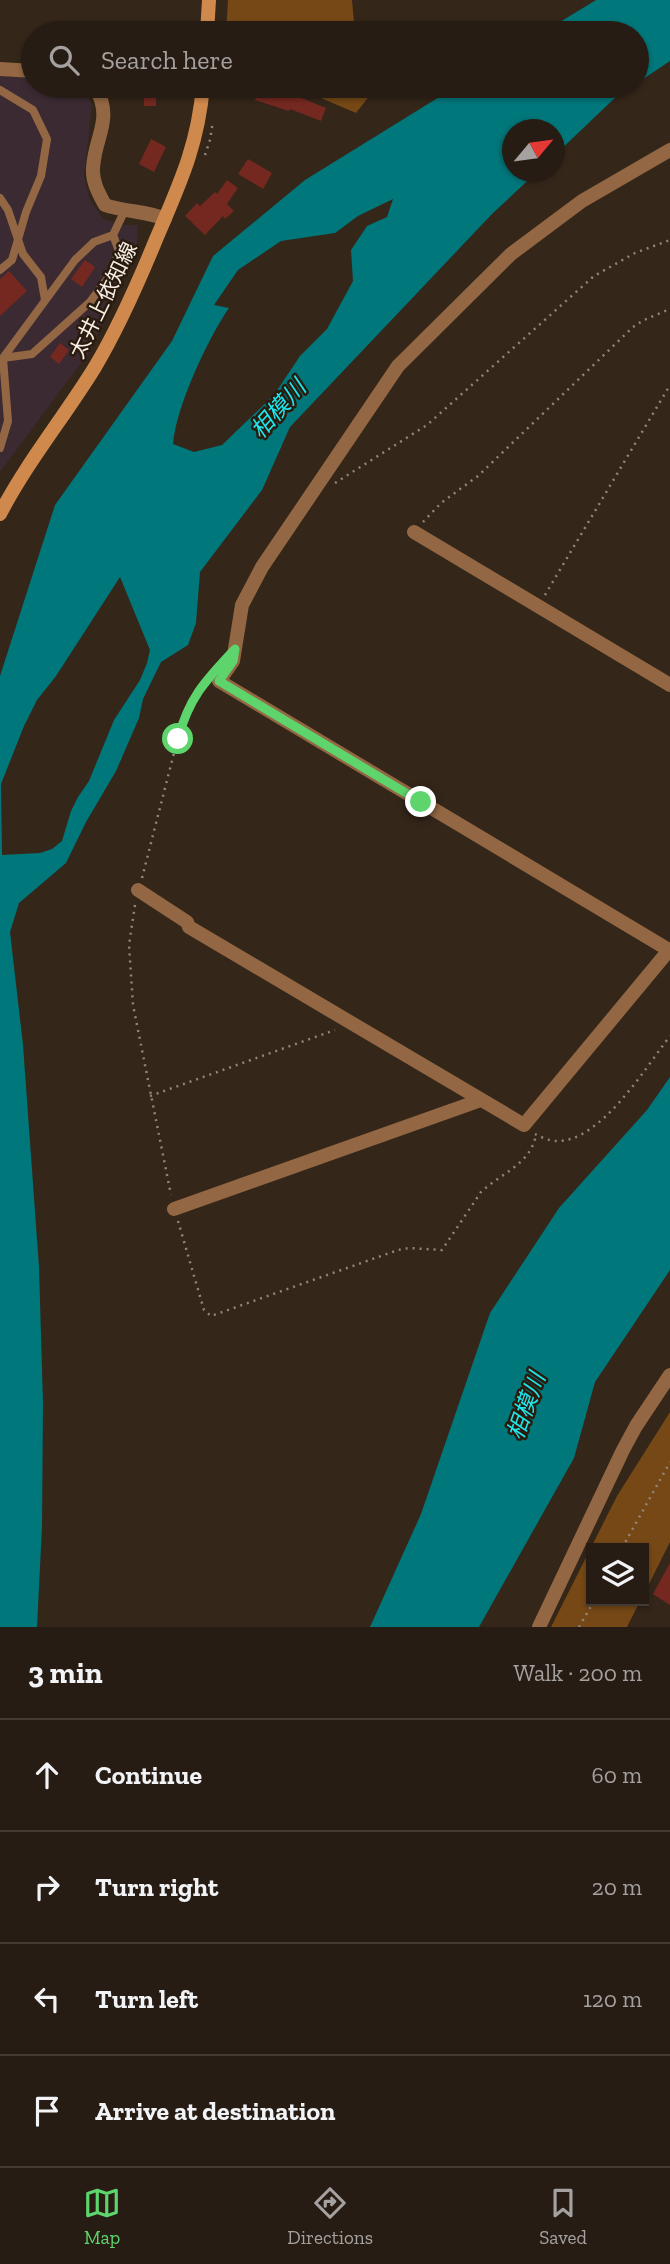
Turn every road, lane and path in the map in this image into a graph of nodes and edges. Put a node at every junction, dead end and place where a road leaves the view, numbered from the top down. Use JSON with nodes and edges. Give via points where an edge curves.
{"nodes":[{"id":1,"x":209,"y":0,"type":"edge"},
{"id":2,"x":208,"y":21,"type":"edge"},
{"id":3,"x":0,"y":69,"type":"edge"},
{"id":4,"x":21,"y":70,"type":"edge"},
{"id":5,"x":0,"y":90,"type":"edge"},
{"id":6,"x":102,"y":98,"type":"edge"},
{"id":7,"x":202,"y":98,"type":"edge"},
{"id":8,"x":670,"y":150,"type":"edge"},
{"id":9,"x":0,"y":198,"type":"edge"},
{"id":10,"x":124,"y":212,"type":"junction"},
{"id":11,"x":165,"y":219,"type":"junction"},
{"id":12,"x":113,"y":236,"type":"junction"},
{"id":13,"x":670,"y":240,"type":"edge"},
{"id":14,"x":18,"y":242,"type":"junction"},
{"id":15,"x":0,"y":270,"type":"edge"},
{"id":16,"x":45,"y":300,"type":"junction"},
{"id":17,"x":670,"y":309,"type":"edge"},
{"id":18,"x":2,"y":358,"type":"edge"},
{"id":19,"x":670,"y":384,"type":"edge"},
{"id":20,"x":0,"y":448,"type":"edge"},
{"id":21,"x":330,"y":486,"type":"dead end"},
{"id":22,"x":0,"y":514,"type":"edge"},
{"id":23,"x":414,"y":532,"type":"joint"},
{"id":24,"x":538,"y":606,"type":"junction"},
{"id":25,"x":212,"y":673,"type":"dead end"},
{"id":26,"x":670,"y":685,"type":"edge"},
{"id":27,"x":138,"y":890,"type":"junction"},
{"id":28,"x":669,"y":950,"type":"edge"},
{"id":29,"x":352,"y":1023,"type":"junction"},
{"id":30,"x":670,"y":1036,"type":"edge"},
{"id":31,"x":150,"y":1096,"type":"junction"},
{"id":32,"x":481,"y":1100,"type":"junction"},
{"id":33,"x":530,"y":1130,"type":"junction"},
{"id":34,"x":174,"y":1209,"type":"junction"},
{"id":35,"x":670,"y":1374,"type":"edge"},
{"id":36,"x":670,"y":1462,"type":"edge"},
{"id":37,"x":625,"y":1543,"type":"edge"},
{"id":38,"x":591,"y":1606,"type":"edge"},
{"id":39,"x":539,"y":1627,"type":"edge"},
{"id":40,"x":579,"y":1627,"type":"edge"}],
"edges":[{"from":1,"to":2,"type":"main road"},
{"from":3,"to":4,"type":"street"},
{"from":5,"to":14,"type":"lane","via":[[33,110],[47,139],[41,176]]},
{"from":6,"to":10,"type":"street","via":[[103,123],[93,169],[96,188],[105,205]]},
{"from":7,"to":11,"type":"main road","name":"太井上依知線","via":[[193,150]]},
{"from":8,"to":28,"type":"street","via":[[582,201],[512,254],[398,366],[262,567],[242,605],[233,661],[219,681]]},
{"from":9,"to":14,"type":"lane"},
{"from":10,"to":11,"type":"street"},
{"from":10,"to":12,"type":"lane"},
{"from":11,"to":22,"type":"main road","name":"太井上依知線","via":[[101,356]]},
{"from":12,"to":16,"type":"lane","via":[[94,242]]},
{"from":12,"to":18,"type":"lane","via":[[119,251],[111,274],[90,302],[32,354]]},
{"from":13,"to":21,"type":"path","via":[[594,276],[427,425]]},
{"from":14,"to":15,"type":"lane","via":[[12,261]]},
{"from":14,"to":16,"type":"lane","via":[[41,277]]},
{"from":16,"to":18,"type":"lane"},
{"from":17,"to":23,"type":"path","via":[[633,327]]},
{"from":18,"to":20,"type":"lane","via":[[8,421]]},
{"from":19,"to":24,"type":"path"},
{"from":23,"to":24,"type":"street"},
{"from":24,"to":26,"type":"street"},
{"from":25,"to":27,"type":"path","via":[[184,714]]},
{"from":27,"to":29,"type":"street","via":[[189,927]]},
{"from":27,"to":31,"type":"path","via":[[130,964]]},
{"from":28,"to":33,"type":"street"},
{"from":29,"to":31,"type":"path"},
{"from":29,"to":32,"type":"street"},
{"from":30,"to":33,"type":"path","via":[[628,1092],[586,1132],[554,1141]]},
{"from":31,"to":34,"type":"path"},
{"from":32,"to":33,"type":"street"},
{"from":32,"to":34,"type":"street"},
{"from":33,"to":34,"type":"path","via":[[534,1148],[481,1192],[442,1250],[398,1250],[211,1316],[204,1310]]},
{"from":35,"to":39,"type":"street","via":[[617,1462]]},
{"from":36,"to":37,"type":"path"},
{"from":38,"to":40,"type":"path"}]}
